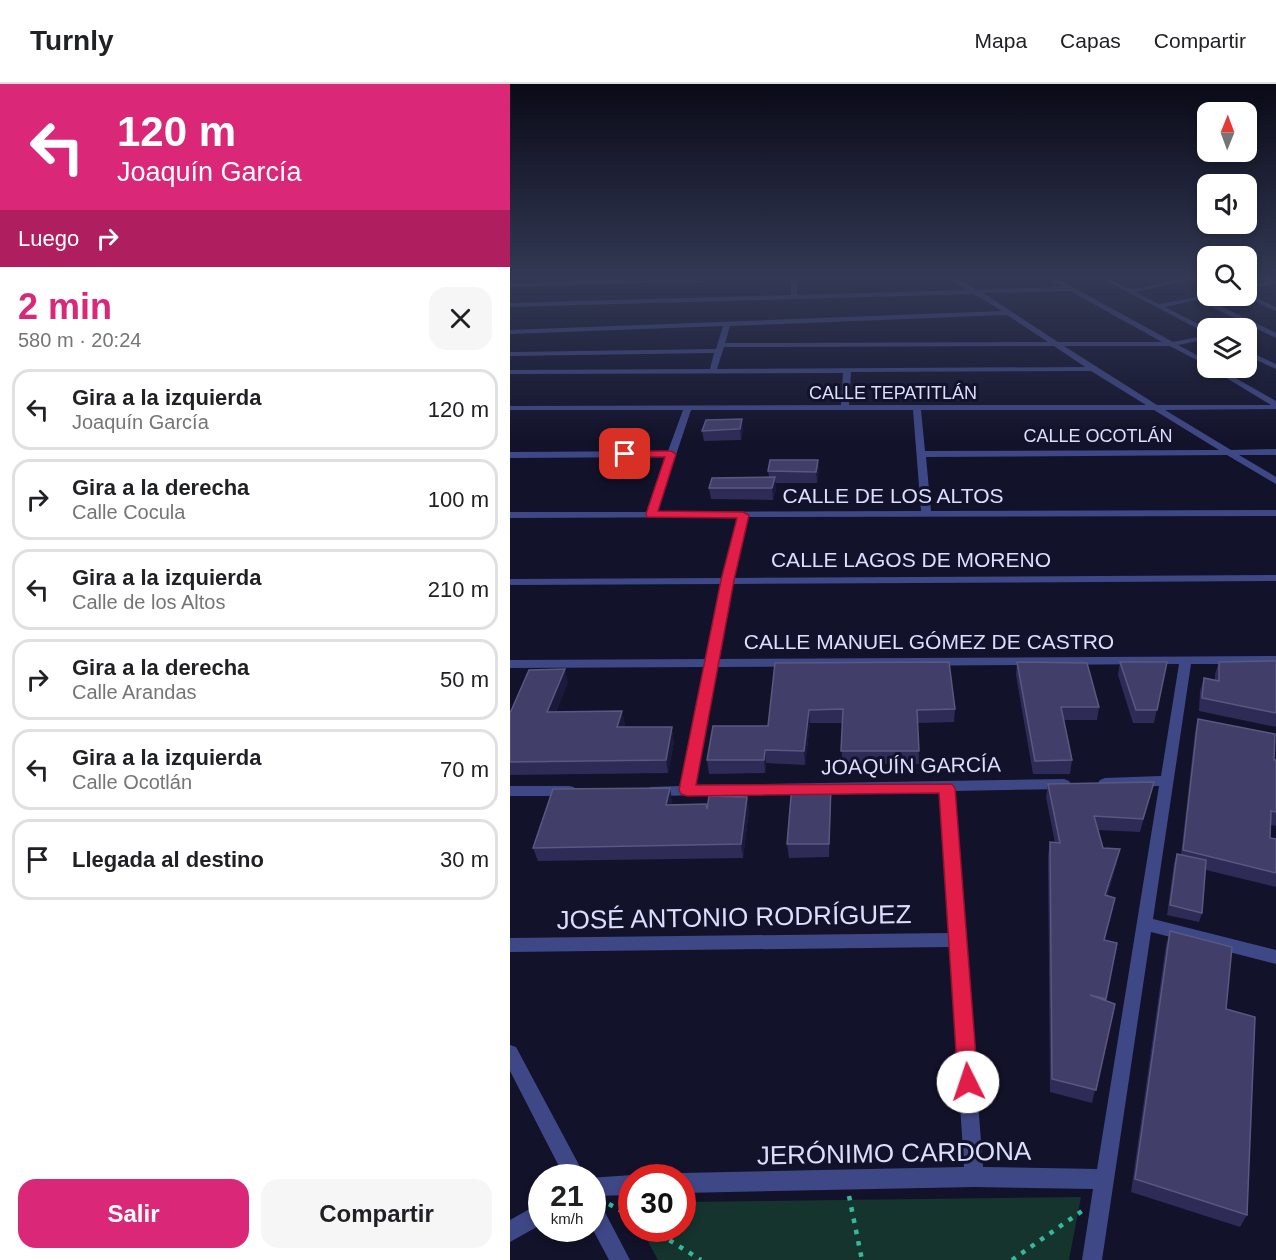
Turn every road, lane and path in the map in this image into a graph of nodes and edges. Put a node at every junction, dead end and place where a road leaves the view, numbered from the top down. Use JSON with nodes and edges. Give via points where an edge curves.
{"nodes":[{"id":1,"x":535,"y":333,"type":"edge"},
{"id":2,"x":725,"y":333,"type":"edge"},
{"id":3,"x":1038,"y":333,"type":"edge"},
{"id":4,"x":1152,"y":333,"type":"edge"},
{"id":5,"x":511,"y":334,"type":"edge"},
{"id":6,"x":1197,"y":339,"type":"edge"},
{"id":7,"x":1172,"y":344,"type":"junction"},
{"id":8,"x":1057,"y":345,"type":"junction"},
{"id":9,"x":721,"y":348,"type":"junction"},
{"id":10,"x":510,"y":354,"type":"edge"},
{"id":11,"x":1197,"y":358,"type":"edge"},
{"id":12,"x":1257,"y":358,"type":"edge"},
{"id":13,"x":1276,"y":367,"type":"edge"},
{"id":14,"x":1093,"y":369,"type":"junction"},
{"id":15,"x":714,"y":370,"type":"junction"},
{"id":16,"x":847,"y":370,"type":"junction"},
{"id":17,"x":514,"y":372,"type":"edge"},
{"id":18,"x":1230,"y":378,"type":"edge"},
{"id":19,"x":510,"y":382,"type":"edge"},
{"id":20,"x":1276,"y":405,"type":"edge"},
{"id":21,"x":1154,"y":407,"type":"junction"},
{"id":22,"x":510,"y":408,"type":"edge"},
{"id":23,"x":845,"y":408,"type":"junction"},
{"id":24,"x":917,"y":408,"type":"junction"},
{"id":25,"x":687,"y":409,"type":"junction"},
{"id":26,"x":1230,"y":452,"type":"junction"},
{"id":27,"x":1276,"y":452,"type":"edge"},
{"id":28,"x":671,"y":454,"type":"junction"},
{"id":29,"x":920,"y":454,"type":"junction"},
{"id":30,"x":510,"y":455,"type":"edge"},
{"id":31,"x":1276,"y":481,"type":"edge"},
{"id":32,"x":1276,"y":513,"type":"edge"},
{"id":33,"x":651,"y":514,"type":"junction"},
{"id":34,"x":926,"y":514,"type":"junction"},
{"id":35,"x":510,"y":515,"type":"edge"},
{"id":36,"x":743,"y":515,"type":"junction"},
{"id":37,"x":1276,"y":578,"type":"edge"},
{"id":38,"x":728,"y":580,"type":"junction"},
{"id":39,"x":510,"y":582,"type":"edge"},
{"id":40,"x":1186,"y":660,"type":"junction"},
{"id":41,"x":1276,"y":660,"type":"edge"},
{"id":42,"x":712,"y":662,"type":"junction"},
{"id":43,"x":510,"y":664,"type":"edge"},
{"id":44,"x":1168,"y":781,"type":"junction"},
{"id":45,"x":947,"y":788,"type":"junction"},
{"id":46,"x":687,"y":790,"type":"junction"},
{"id":47,"x":510,"y":791,"type":"edge"},
{"id":48,"x":581,"y":791,"type":"edge"},
{"id":49,"x":640,"y":791,"type":"edge"},
{"id":50,"x":1147,"y":924,"type":"junction"},
{"id":51,"x":959,"y":940,"type":"junction"},
{"id":52,"x":510,"y":945,"type":"edge"},
{"id":53,"x":1276,"y":957,"type":"edge"},
{"id":54,"x":510,"y":1053,"type":"edge"},
{"id":55,"x":569,"y":1164,"type":"edge"},
{"id":56,"x":974,"y":1177,"type":"junction"},
{"id":57,"x":846,"y":1179,"type":"junction"},
{"id":58,"x":696,"y":1183,"type":"edge"},
{"id":59,"x":1105,"y":1187,"type":"junction"},
{"id":60,"x":528,"y":1221,"type":"edge"},
{"id":61,"x":606,"y":1224,"type":"edge"},
{"id":62,"x":510,"y":1232,"type":"edge"},
{"id":63,"x":672,"y":1242,"type":"edge"},
{"id":64,"x":620,"y":1260,"type":"edge"},
{"id":65,"x":701,"y":1260,"type":"edge"},
{"id":66,"x":862,"y":1260,"type":"edge"},
{"id":67,"x":1012,"y":1260,"type":"edge"},
{"id":68,"x":1092,"y":1260,"type":"edge"}],
"edges":[{"from":1,"to":5,"type":"street"},
{"from":2,"to":9,"type":"street"},
{"from":3,"to":8,"type":"street"},
{"from":4,"to":7,"type":"street"},
{"from":6,"to":7,"type":"street"},
{"from":7,"to":8,"type":"street"},
{"from":7,"to":11,"type":"street"},
{"from":8,"to":9,"type":"street"},
{"from":8,"to":14,"type":"street"},
{"from":9,"to":10,"type":"street"},
{"from":9,"to":15,"type":"street"},
{"from":12,"to":13,"type":"street"},
{"from":14,"to":16,"type":"street"},
{"from":14,"to":21,"type":"street"},
{"from":15,"to":16,"type":"street"},
{"from":15,"to":17,"type":"street"},
{"from":16,"to":23,"type":"street"},
{"from":17,"to":19,"type":"street"},
{"from":18,"to":20,"type":"street"},
{"from":20,"to":21,"type":"street","name":"CALLE TEPATITLÁN"},
{"from":21,"to":24,"type":"street","name":"CALLE TEPATITLÁN"},
{"from":21,"to":26,"type":"street"},
{"from":22,"to":25,"type":"street","name":"CALLE TEPATITLÁN"},
{"from":23,"to":24,"type":"street","name":"CALLE TEPATITLÁN"},
{"from":23,"to":25,"type":"street","name":"CALLE TEPATITLÁN"},
{"from":24,"to":29,"type":"street"},
{"from":25,"to":28,"type":"street"},
{"from":26,"to":27,"type":"street","name":"CALLE OCOTLÁN"},
{"from":26,"to":29,"type":"street","name":"CALLE OCOTLÁN"},
{"from":26,"to":31,"type":"street"},
{"from":28,"to":30,"type":"street"},
{"from":28,"to":33,"type":"street"},
{"from":29,"to":34,"type":"street"},
{"from":32,"to":34,"type":"street","name":"CALLE DE LOS ALTOS"},
{"from":33,"to":35,"type":"street","name":"CALLE DE LOS ALTOS"},
{"from":33,"to":36,"type":"street","name":"CALLE DE LOS ALTOS"},
{"from":34,"to":36,"type":"street","name":"CALLE DE LOS ALTOS"},
{"from":36,"to":38,"type":"street"},
{"from":37,"to":38,"type":"street","name":"CALLE LAGOS DE MORENO"},
{"from":38,"to":39,"type":"street","name":"CALLE LAGOS DE MORENO"},
{"from":38,"to":42,"type":"street"},
{"from":40,"to":41,"type":"street","name":"CALLE MANUEL GÓMEZ DE CASTRO"},
{"from":40,"to":42,"type":"street","name":"CALLE MANUEL GÓMEZ DE CASTRO"},
{"from":40,"to":44,"type":"street"},
{"from":42,"to":43,"type":"street","name":"CALLE MANUEL GÓMEZ DE CASTRO"},
{"from":42,"to":46,"type":"street"},
{"from":44,"to":45,"type":"street","name":"JOAQUÍN GARCÍA"},
{"from":44,"to":50,"type":"street"},
{"from":45,"to":46,"type":"street","name":"JOAQUÍN GARCÍA"},
{"from":45,"to":51,"type":"street"},
{"from":46,"to":49,"type":"street","name":"JOAQUÍN GARCÍA"},
{"from":47,"to":48,"type":"street"},
{"from":50,"to":53,"type":"street"},
{"from":50,"to":59,"type":"street"},
{"from":51,"to":52,"type":"street","name":"JOSÉ ANTONIO RODRÍGUEZ"},
{"from":51,"to":56,"type":"street"},
{"from":54,"to":55,"type":"street"},
{"from":56,"to":57,"type":"street","name":"JERÓNIMO CARDONA"},
{"from":56,"to":59,"type":"street","name":"JERÓNIMO CARDONA"},
{"from":57,"to":58,"type":"street","name":"JERÓNIMO CARDONA"},
{"from":57,"to":66,"type":"path"},
{"from":59,"to":67,"type":"path"},
{"from":59,"to":68,"type":"street"},
{"from":60,"to":62,"type":"street"},
{"from":61,"to":64,"type":"street"},
{"from":63,"to":65,"type":"path"}]}
